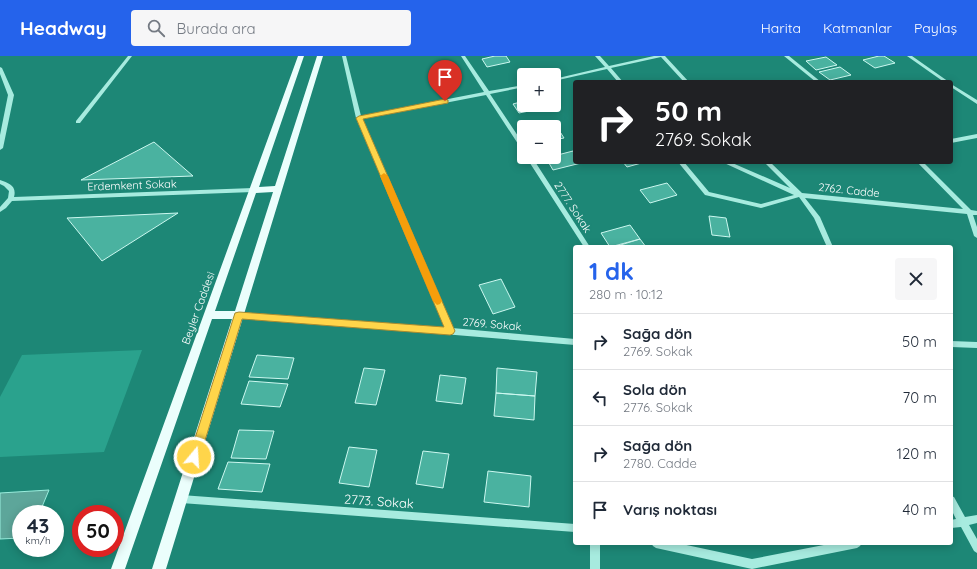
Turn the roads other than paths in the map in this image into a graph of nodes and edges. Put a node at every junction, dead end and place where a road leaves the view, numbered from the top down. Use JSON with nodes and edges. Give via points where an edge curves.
{"nodes":[{"id":1,"x":130,"y":56,"type":"edge"},
{"id":2,"x":301,"y":56,"type":"edge"},
{"id":3,"x":320,"y":56,"type":"edge"},
{"id":4,"x":344,"y":56,"type":"edge"},
{"id":5,"x":463,"y":56,"type":"edge"},
{"id":6,"x":596,"y":56,"type":"edge"},
{"id":7,"x":661,"y":56,"type":"edge"},
{"id":8,"x":786,"y":56,"type":"edge"},
{"id":9,"x":909,"y":56,"type":"edge"},
{"id":10,"x":0,"y":68,"type":"edge"},
{"id":11,"x":607,"y":69,"type":"junction"},
{"id":12,"x":561,"y":79,"type":"edge"},
{"id":13,"x":619,"y":80,"type":"edge"},
{"id":14,"x":685,"y":80,"type":"edge"},
{"id":15,"x":816,"y":80,"type":"edge"},
{"id":16,"x":944,"y":80,"type":"edge"},
{"id":17,"x":953,"y":86,"type":"edge"},
{"id":18,"x":517,"y":87,"type":"edge"},
{"id":19,"x":488,"y":93,"type":"junction"},
{"id":20,"x":977,"y":102,"type":"edge"},
{"id":21,"x":359,"y":118,"type":"junction"},
{"id":22,"x":78,"y":122,"type":"dead end"},
{"id":23,"x":977,"y":136,"type":"edge"},
{"id":24,"x":517,"y":138,"type":"edge"},
{"id":25,"x":953,"y":141,"type":"edge"},
{"id":26,"x":0,"y":148,"type":"edge"},
{"id":27,"x":534,"y":164,"type":"edge"},
{"id":28,"x":683,"y":164,"type":"edge"},
{"id":29,"x":730,"y":164,"type":"edge"},
{"id":30,"x":769,"y":164,"type":"edge"},
{"id":31,"x":922,"y":164,"type":"edge"},
{"id":32,"x":0,"y":182,"type":"edge"},
{"id":33,"x":278,"y":189,"type":"junction"},
{"id":34,"x":253,"y":190,"type":"junction"},
{"id":35,"x":800,"y":195,"type":"junction"},
{"id":36,"x":11,"y":199,"type":"junction"},
{"id":37,"x":0,"y":210,"type":"edge"},
{"id":38,"x":969,"y":212,"type":"junction"},
{"id":39,"x":977,"y":213,"type":"edge"},
{"id":40,"x":977,"y":236,"type":"edge"},
{"id":41,"x":586,"y":245,"type":"edge"},
{"id":42,"x":829,"y":245,"type":"edge"},
{"id":43,"x":209,"y":315,"type":"junction"},
{"id":44,"x":239,"y":315,"type":"junction"},
{"id":45,"x":450,"y":331,"type":"junction"},
{"id":46,"x":573,"y":342,"type":"edge"},
{"id":47,"x":953,"y":344,"type":"edge"},
{"id":48,"x":977,"y":345,"type":"edge"},
{"id":49,"x":181,"y":499,"type":"junction"},
{"id":50,"x":953,"y":504,"type":"edge"},
{"id":51,"x":977,"y":519,"type":"edge"},
{"id":52,"x":962,"y":522,"type":"junction"},
{"id":53,"x":953,"y":524,"type":"edge"},
{"id":54,"x":573,"y":528,"type":"edge"},
{"id":55,"x":595,"y":545,"type":"edge"},
{"id":56,"x":665,"y":545,"type":"edge"},
{"id":57,"x":847,"y":545,"type":"edge"},
{"id":58,"x":977,"y":548,"type":"edge"},
{"id":59,"x":118,"y":569,"type":"edge"},
{"id":60,"x":159,"y":569,"type":"edge"},
{"id":61,"x":596,"y":569,"type":"edge"}],
"edges":[{"from":1,"to":22,"type":"street"},
{"from":2,"to":34,"type":"main road","name":"Beyler Caddesi"},
{"from":3,"to":33,"type":"main road"},
{"from":4,"to":21,"type":"street"},
{"from":5,"to":19,"type":"street"},
{"from":6,"to":11,"type":"street"},
{"from":7,"to":11,"type":"street"},
{"from":7,"to":14,"type":"street"},
{"from":8,"to":15,"type":"street"},
{"from":9,"to":16,"type":"street"},
{"from":10,"to":26,"type":"street","via":[[11,96]]},
{"from":11,"to":12,"type":"street"},
{"from":11,"to":13,"type":"street"},
{"from":17,"to":20,"type":"street"},
{"from":18,"to":19,"type":"street"},
{"from":19,"to":21,"type":"street"},
{"from":19,"to":24,"type":"street"},
{"from":21,"to":45,"type":"street"},
{"from":23,"to":25,"type":"street"},
{"from":27,"to":41,"type":"street","name":"2777. Sokak"},
{"from":28,"to":35,"type":"street","via":[[707,194],[761,206]]},
{"from":29,"to":35,"type":"street","name":"2762. Cadde"},
{"from":30,"to":35,"type":"street"},
{"from":31,"to":38,"type":"street"},
{"from":32,"to":36,"type":"street","via":[[12,188]]},
{"from":33,"to":34,"type":"main road"},
{"from":33,"to":44,"type":"main road"},
{"from":34,"to":36,"type":"street","name":"Erdemkent Sokak"},
{"from":34,"to":43,"type":"main road","name":"Beyler Caddesi"},
{"from":35,"to":38,"type":"street","name":"2762. Cadde"},
{"from":35,"to":42,"type":"street","via":[[817,217]]},
{"from":36,"to":37,"type":"street"},
{"from":38,"to":39,"type":"street","name":"2762. Cadde"},
{"from":38,"to":40,"type":"street"},
{"from":43,"to":44,"type":"main road"},
{"from":43,"to":59,"type":"main road","name":"Beyler Caddesi"},
{"from":44,"to":45,"type":"street","name":"2769. Sokak"},
{"from":44,"to":49,"type":"main road"},
{"from":45,"to":46,"type":"street","name":"2769. Sokak"},
{"from":47,"to":48,"type":"street"},
{"from":49,"to":54,"type":"street","name":"2773. Sokak"},
{"from":49,"to":60,"type":"main road"},
{"from":50,"to":52,"type":"street"},
{"from":51,"to":52,"type":"street"},
{"from":52,"to":53,"type":"street"},
{"from":52,"to":58,"type":"street"},
{"from":55,"to":61,"type":"street"},
{"from":56,"to":57,"type":"street","via":[[752,564]]}]}
